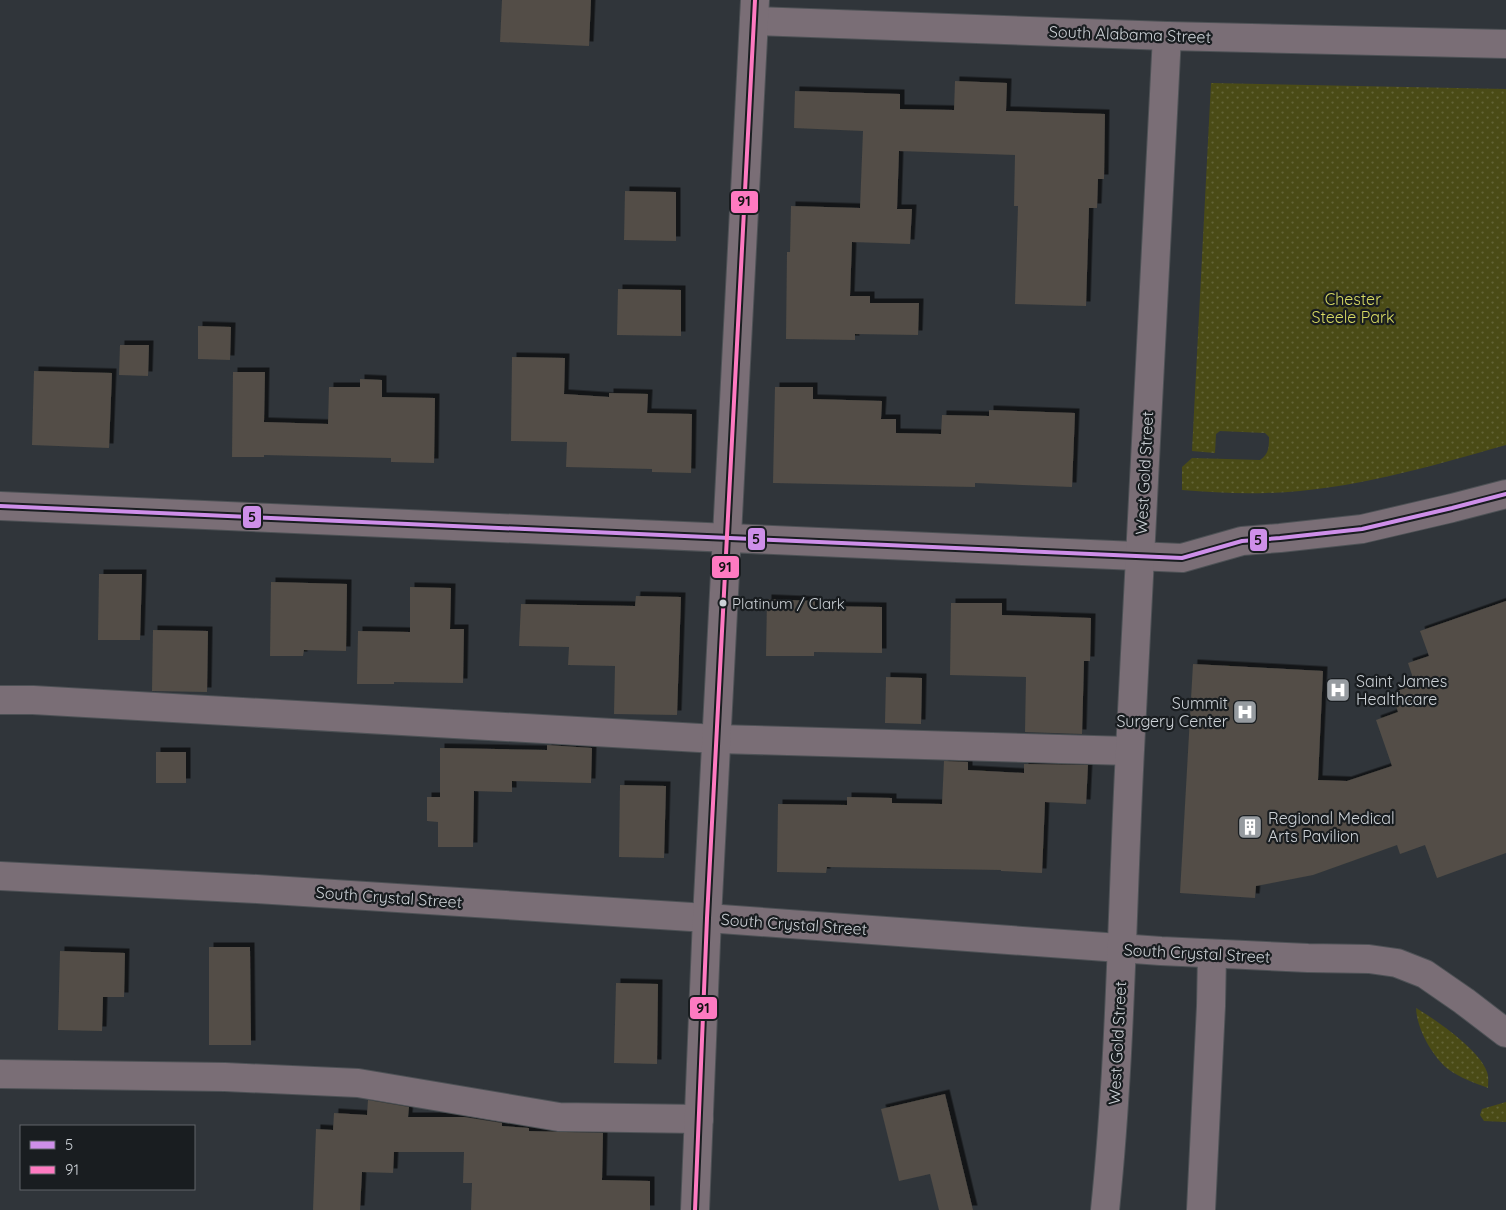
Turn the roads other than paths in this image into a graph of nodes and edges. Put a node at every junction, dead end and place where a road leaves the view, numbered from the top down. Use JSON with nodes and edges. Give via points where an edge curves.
{"nodes":[{"id":1,"x":754,"y":11,"type":"edge"},
{"id":2,"x":1167,"y":36,"type":"junction"},
{"id":3,"x":1506,"y":44,"type":"edge"},
{"id":4,"x":1506,"y":494,"type":"edge"},
{"id":5,"x":0,"y":506,"type":"edge"},
{"id":6,"x":728,"y":538,"type":"junction"},
{"id":7,"x":1140,"y":557,"type":"junction"},
{"id":8,"x":0,"y":700,"type":"edge"},
{"id":9,"x":717,"y":739,"type":"junction"},
{"id":10,"x":1130,"y":751,"type":"junction"},
{"id":11,"x":0,"y":876,"type":"edge"},
{"id":12,"x":707,"y":918,"type":"junction"},
{"id":13,"x":1122,"y":949,"type":"junction"},
{"id":14,"x":1212,"y":954,"type":"junction"},
{"id":15,"x":1506,"y":1033,"type":"edge"},
{"id":16,"x":0,"y":1074,"type":"edge"},
{"id":17,"x":699,"y":1119,"type":"junction"},
{"id":18,"x":695,"y":1210,"type":"edge"},
{"id":19,"x":1105,"y":1210,"type":"edge"},
{"id":20,"x":1201,"y":1210,"type":"edge"}],
"edges":[{"from":1,"to":2,"type":"street","name":"South Alabama Street"},
{"from":1,"to":6,"type":"street"},
{"from":2,"to":3,"type":"street","name":"South Alabama Street"},
{"from":2,"to":7,"type":"street","name":"West Gold Street"},
{"from":4,"to":7,"type":"street","via":[[1362,529],[1242,540],[1182,558]]},
{"from":5,"to":6,"type":"street"},
{"from":6,"to":7,"type":"street"},
{"from":6,"to":9,"type":"street"},
{"from":7,"to":10,"type":"street","name":"West Gold Street"},
{"from":8,"to":9,"type":"street"},
{"from":9,"to":10,"type":"street"},
{"from":9,"to":12,"type":"street"},
{"from":10,"to":13,"type":"street","name":"West Gold Street"},
{"from":11,"to":12,"type":"street","name":"South Crystal Street"},
{"from":12,"to":13,"type":"street","name":"South Crystal Street"},
{"from":12,"to":17,"type":"street"},
{"from":13,"to":14,"type":"street","name":"South Crystal Street"},
{"from":13,"to":19,"type":"street","name":"West Gold Street"},
{"from":14,"to":15,"type":"street","name":"South Crystal Street","via":[[1369,959],[1396,963],[1425,974]]},
{"from":14,"to":20,"type":"street"},
{"from":16,"to":17,"type":"street","via":[[225,1077],[358,1083],[558,1117]]},
{"from":17,"to":18,"type":"street"}]}
